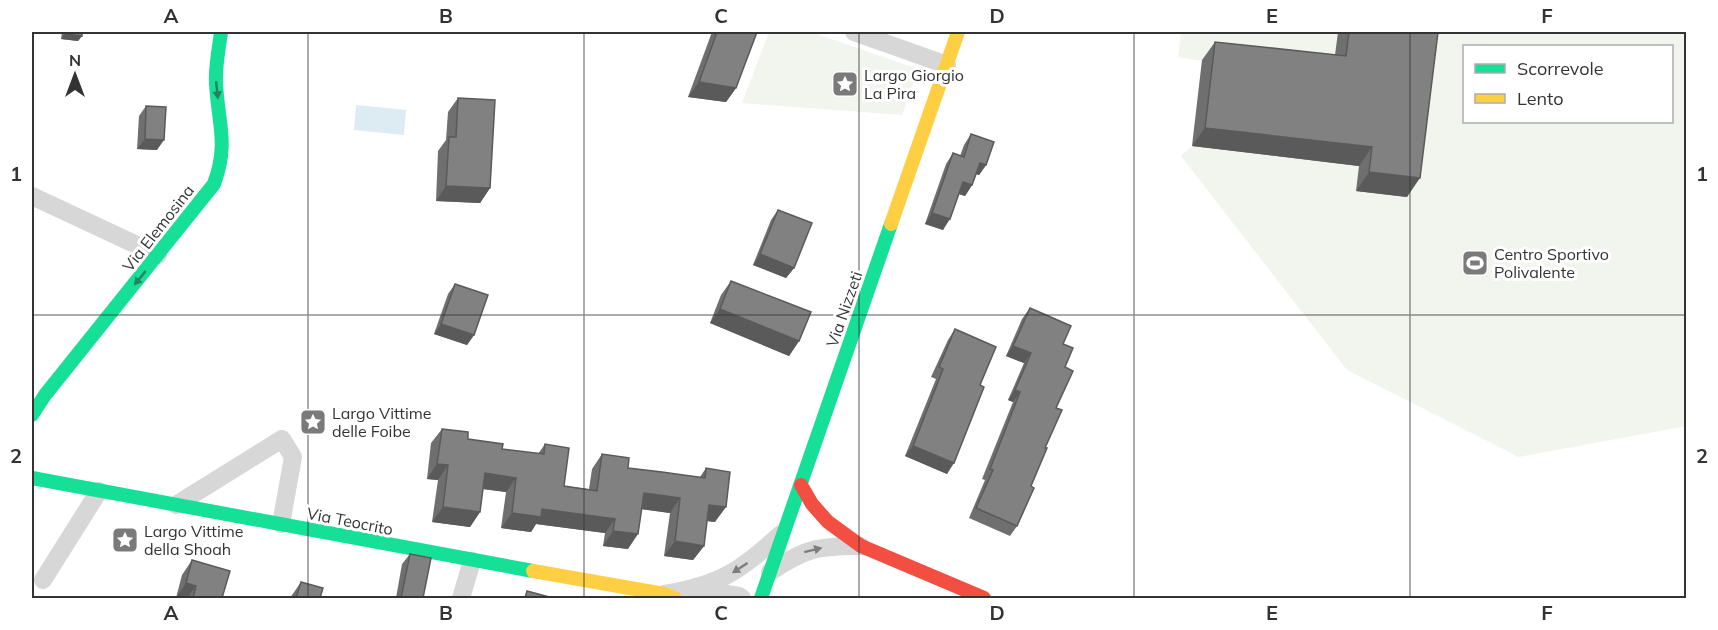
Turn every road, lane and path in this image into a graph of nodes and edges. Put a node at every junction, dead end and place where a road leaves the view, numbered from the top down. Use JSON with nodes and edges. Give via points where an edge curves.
{"nodes":[{"id":1,"x":221,"y":32,"type":"edge"},
{"id":2,"x":854,"y":32,"type":"edge"},
{"id":3,"x":958,"y":32,"type":"edge"},
{"id":4,"x":947,"y":65,"type":"junction"},
{"id":5,"x":32,"y":196,"type":"edge"},
{"id":6,"x":158,"y":255,"type":"junction"},
{"id":7,"x":32,"y":416,"type":"edge"},
{"id":8,"x":32,"y":478,"type":"edge"},
{"id":9,"x":801,"y":485,"type":"junction"},
{"id":10,"x":99,"y":491,"type":"junction"},
{"id":11,"x":176,"y":506,"type":"junction"},
{"id":12,"x":281,"y":524,"type":"junction"},
{"id":13,"x":785,"y":531,"type":"junction"},
{"id":14,"x":861,"y":546,"type":"junction"},
{"id":15,"x":472,"y":561,"type":"junction"},
{"id":16,"x":770,"y":572,"type":"junction"},
{"id":17,"x":43,"y":580,"type":"dead end"},
{"id":18,"x":692,"y":588,"type":"junction"},
{"id":19,"x":669,"y":596,"type":"edge"},
{"id":20,"x":461,"y":598,"type":"edge"},
{"id":21,"x":742,"y":598,"type":"edge"},
{"id":22,"x":761,"y":598,"type":"edge"},
{"id":23,"x":984,"y":598,"type":"edge"}],
"edges":[{"from":1,"to":6,"type":"street","name":"Via Elemosina","one_way":true,"via":[[216,83],[224,150],[221,167],[214,184]]},
{"from":2,"to":4,"type":"street"},
{"from":3,"to":4,"type":"street","name":"Via Nizzeti"},
{"from":4,"to":9,"type":"street","name":"Via Nizzeti"},
{"from":5,"to":6,"type":"street"},
{"from":6,"to":7,"type":"street","name":"Via Elemosina","one_way":true},
{"from":8,"to":10,"type":"street","name":"Via Teocrito"},
{"from":9,"to":13,"type":"street","name":"Via Nizzeti"},
{"from":9,"to":14,"type":"street","via":[[828,522]]},
{"from":10,"to":11,"type":"street","name":"Via Teocrito"},
{"from":10,"to":17,"type":"street"},
{"from":11,"to":12,"type":"street","name":"Via Teocrito"},
{"from":11,"to":12,"type":"street","via":[[282,439],[294,458]]},
{"from":12,"to":15,"type":"street","name":"Via Teocrito"},
{"from":13,"to":16,"type":"street","name":"Via Nizzeti"},
{"from":13,"to":18,"type":"street","one_way":true,"via":[[728,576]]},
{"from":16,"to":14,"type":"street","one_way":true,"via":[[812,549]]},
{"from":14,"to":23,"type":"street"},
{"from":15,"to":19,"type":"street","name":"Via Teocrito"},
{"from":15,"to":20,"type":"street"},
{"from":16,"to":22,"type":"street","name":"Via Nizzeti"},
{"from":18,"to":19,"type":"street"},
{"from":18,"to":21,"type":"street"}]}
